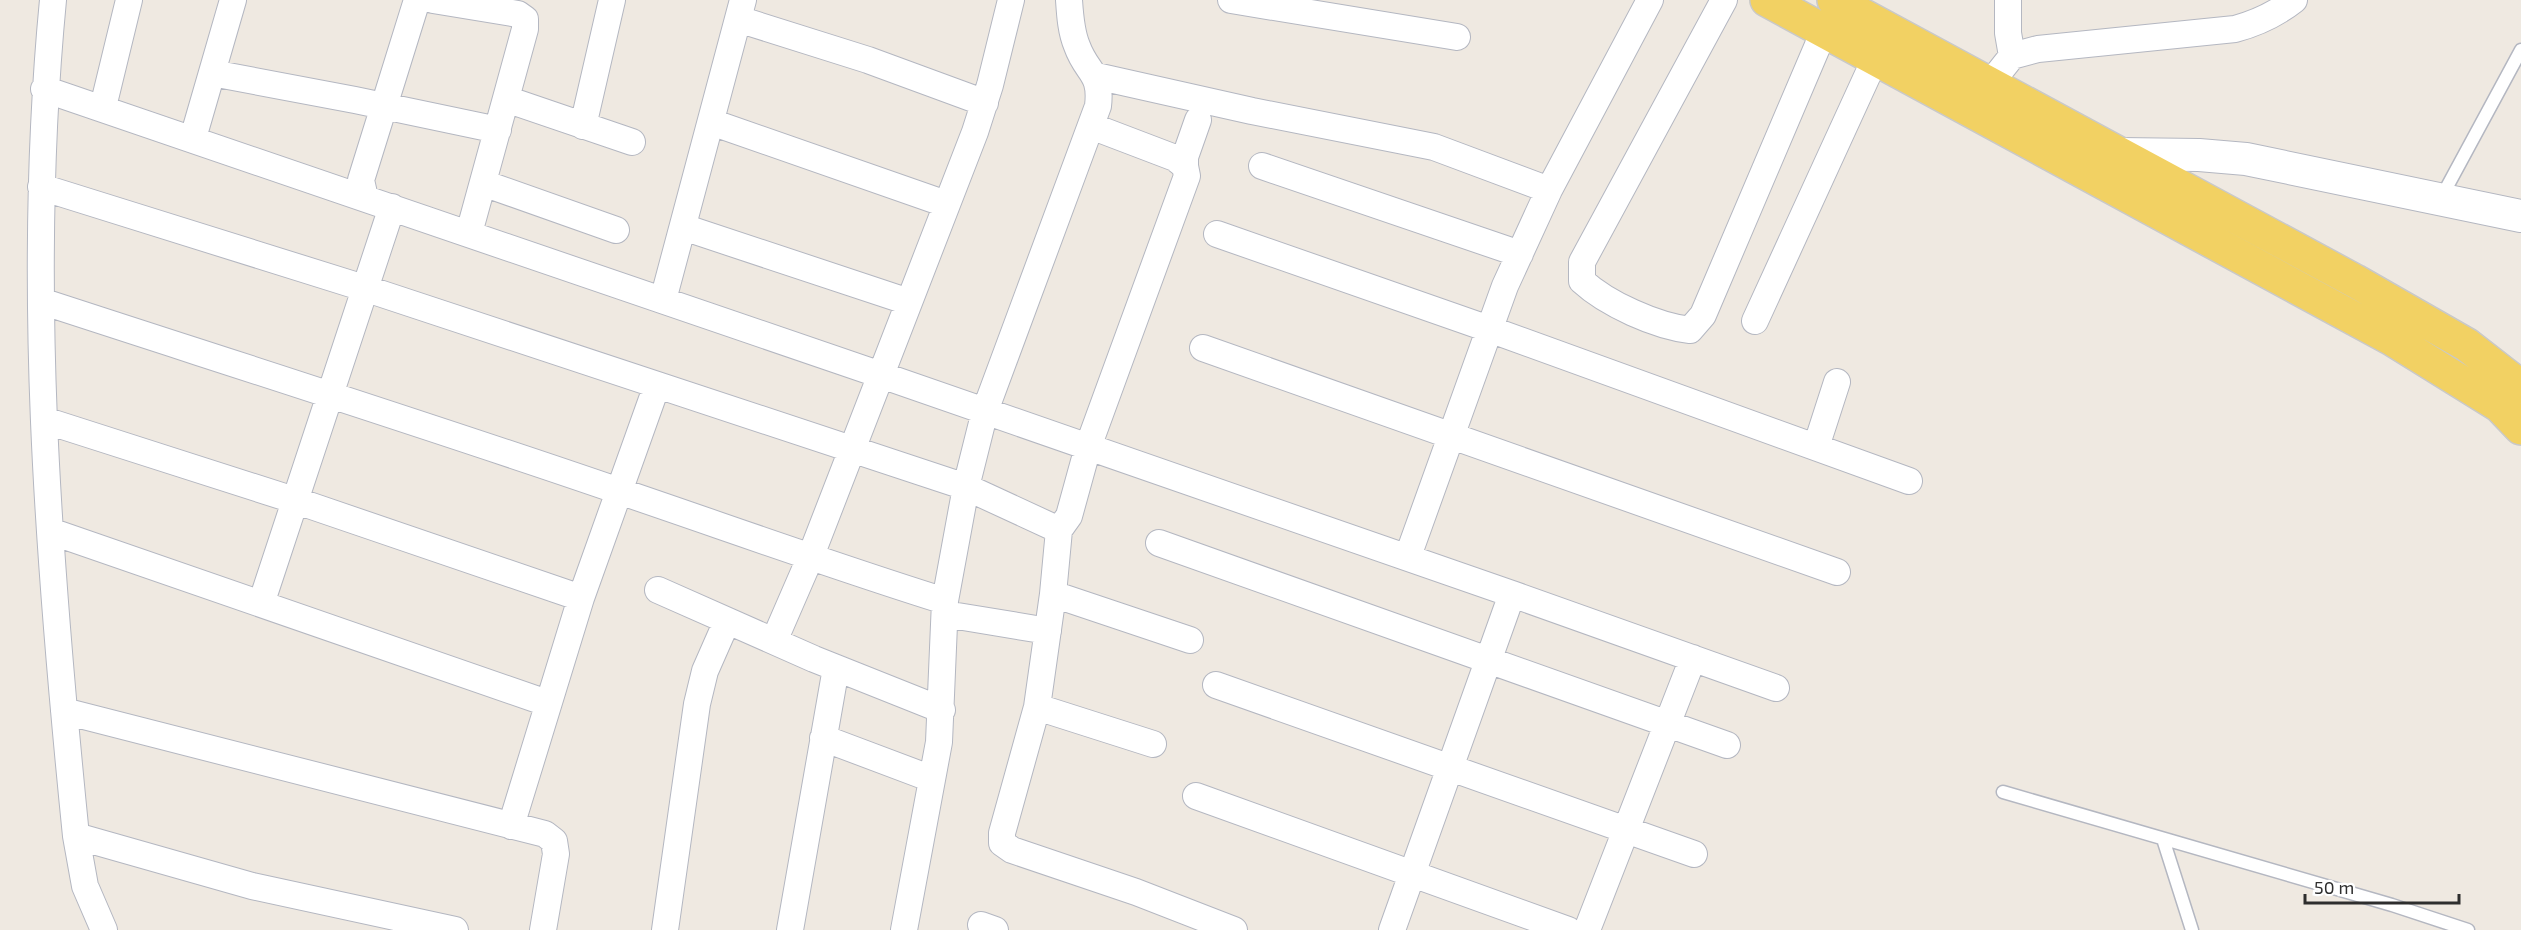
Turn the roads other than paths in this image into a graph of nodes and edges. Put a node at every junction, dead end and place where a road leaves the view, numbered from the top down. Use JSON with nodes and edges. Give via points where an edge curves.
{"nodes":[{"id":1,"x":53,"y":0,"type":"edge"},
{"id":2,"x":129,"y":0,"type":"edge"},
{"id":3,"x":233,"y":0,"type":"edge"},
{"id":4,"x":417,"y":0,"type":"edge"},
{"id":5,"x":433,"y":0,"type":"edge"},
{"id":6,"x":612,"y":0,"type":"edge"},
{"id":7,"x":1011,"y":0,"type":"edge"},
{"id":8,"x":1068,"y":0,"type":"edge"},
{"id":9,"x":1231,"y":0,"type":"edge"},
{"id":10,"x":1650,"y":0,"type":"edge"},
{"id":11,"x":1724,"y":0,"type":"edge"},
{"id":12,"x":1767,"y":0,"type":"edge"},
{"id":13,"x":1834,"y":0,"type":"edge"},
{"id":14,"x":2008,"y":0,"type":"edge"},
{"id":15,"x":2294,"y":0,"type":"edge"},
{"id":16,"x":1267,"y":3,"type":"edge"},
{"id":17,"x":741,"y":9,"type":"edge"},
{"id":18,"x":1824,"y":31,"type":"junction"},
{"id":19,"x":1457,"y":38,"type":"dead end"},
{"id":20,"x":2521,"y":50,"type":"edge"},
{"id":21,"x":2012,"y":56,"type":"junction"},
{"id":22,"x":1875,"y":60,"type":"junction"},
{"id":23,"x":212,"y":73,"type":"junction"},
{"id":24,"x":1096,"y":76,"type":"junction"},
{"id":25,"x":1989,"y":85,"type":"junction"},
{"id":26,"x":44,"y":89,"type":"junction"},
{"id":27,"x":506,"y":99,"type":"junction"},
{"id":28,"x":985,"y":103,"type":"junction"},
{"id":29,"x":383,"y":106,"type":"junction"},
{"id":30,"x":103,"y":107,"type":"junction"},
{"id":31,"x":1198,"y":120,"type":"dead end"},
{"id":32,"x":711,"y":122,"type":"junction"},
{"id":33,"x":584,"y":126,"type":"junction"},
{"id":34,"x":1091,"y":126,"type":"junction"},
{"id":35,"x":498,"y":130,"type":"junction"},
{"id":36,"x":193,"y":138,"type":"junction"},
{"id":37,"x":632,"y":142,"type":"dead end"},
{"id":38,"x":2120,"y":154,"type":"junction"},
{"id":39,"x":1185,"y":166,"type":"junction"},
{"id":40,"x":1262,"y":166,"type":"dead end"},
{"id":41,"x":483,"y":183,"type":"junction"},
{"id":42,"x":2104,"y":184,"type":"junction"},
{"id":43,"x":41,"y":187,"type":"junction"},
{"id":44,"x":1549,"y":190,"type":"junction"},
{"id":45,"x":365,"y":198,"type":"junction"},
{"id":46,"x":2441,"y":199,"type":"junction"},
{"id":47,"x":946,"y":204,"type":"junction"},
{"id":48,"x":392,"y":207,"type":"junction"},
{"id":49,"x":2521,"y":216,"type":"edge"},
{"id":50,"x":683,"y":227,"type":"junction"},
{"id":51,"x":616,"y":230,"type":"dead end"},
{"id":52,"x":469,"y":233,"type":"junction"},
{"id":53,"x":1217,"y":234,"type":"dead end"},
{"id":54,"x":1520,"y":254,"type":"junction"},
{"id":55,"x":364,"y":288,"type":"junction"},
{"id":56,"x":663,"y":300,"type":"junction"},
{"id":57,"x":41,"y":301,"type":"junction"},
{"id":58,"x":909,"y":302,"type":"junction"},
{"id":59,"x":1755,"y":321,"type":"dead end"},
{"id":60,"x":1489,"y":329,"type":"junction"},
{"id":61,"x":1203,"y":348,"type":"dead end"},
{"id":62,"x":881,"y":375,"type":"junction"},
{"id":63,"x":1837,"y":382,"type":"dead end"},
{"id":64,"x":657,"y":385,"type":"junction"},
{"id":65,"x":2521,"y":387,"type":"edge"},
{"id":66,"x":330,"y":395,"type":"junction"},
{"id":67,"x":985,"y":411,"type":"junction"},
{"id":68,"x":44,"y":420,"type":"junction"},
{"id":69,"x":2521,"y":428,"type":"edge"},
{"id":70,"x":1451,"y":436,"type":"junction"},
{"id":71,"x":1088,"y":447,"type":"junction"},
{"id":72,"x":1816,"y":447,"type":"junction"},
{"id":73,"x":853,"y":449,"type":"junction"},
{"id":74,"x":1909,"y":481,"type":"dead end"},
{"id":75,"x":966,"y":487,"type":"junction"},
{"id":76,"x":619,"y":491,"type":"junction"},
{"id":77,"x":297,"y":501,"type":"junction"},
{"id":78,"x":1059,"y":530,"type":"junction"},
{"id":79,"x":50,"y":531,"type":"junction"},
{"id":80,"x":1160,"y":543,"type":"dead end"},
{"id":81,"x":1408,"y":556,"type":"junction"},
{"id":82,"x":810,"y":558,"type":"junction"},
{"id":83,"x":1837,"y":572,"type":"dead end"},
{"id":84,"x":658,"y":590,"type":"dead end"},
{"id":85,"x":1053,"y":594,"type":"junction"},
{"id":86,"x":1512,"y":594,"type":"junction"},
{"id":87,"x":581,"y":598,"type":"junction"},
{"id":88,"x":261,"y":604,"type":"junction"},
{"id":89,"x":945,"y":608,"type":"junction"},
{"id":90,"x":727,"y":621,"type":"junction"},
{"id":91,"x":1048,"y":631,"type":"junction"},
{"id":92,"x":1190,"y":640,"type":"dead end"},
{"id":93,"x":774,"y":641,"type":"junction"},
{"id":94,"x":1693,"y":658,"type":"junction"},
{"id":95,"x":1487,"y":660,"type":"junction"},
{"id":96,"x":836,"y":668,"type":"junction"},
{"id":97,"x":1216,"y":684,"type":"dead end"},
{"id":98,"x":1776,"y":688,"type":"dead end"},
{"id":99,"x":548,"y":703,"type":"junction"},
{"id":100,"x":1037,"y":707,"type":"junction"},
{"id":101,"x":942,"y":710,"type":"junction"},
{"id":102,"x":64,"y":711,"type":"junction"},
{"id":103,"x":1667,"y":725,"type":"junction"},
{"id":104,"x":823,"y":738,"type":"junction"},
{"id":105,"x":1153,"y":744,"type":"dead end"},
{"id":106,"x":1727,"y":746,"type":"dead end"},
{"id":107,"x":1449,"y":766,"type":"junction"},
{"id":108,"x":932,"y":779,"type":"junction"},
{"id":109,"x":2003,"y":792,"type":"dead end"},
{"id":110,"x":1196,"y":796,"type":"dead end"},
{"id":111,"x":511,"y":826,"type":"junction"},
{"id":112,"x":1625,"y":831,"type":"junction"},
{"id":113,"x":76,"y":836,"type":"junction"},
{"id":114,"x":2163,"y":839,"type":"junction"},
{"id":115,"x":1694,"y":854,"type":"dead end"},
{"id":116,"x":1412,"y":874,"type":"junction"},
{"id":117,"x":104,"y":930,"type":"edge"},
{"id":118,"x":455,"y":930,"type":"edge"},
{"id":119,"x":543,"y":930,"type":"edge"},
{"id":120,"x":665,"y":930,"type":"edge"},
{"id":121,"x":790,"y":930,"type":"edge"},
{"id":122,"x":904,"y":930,"type":"edge"},
{"id":123,"x":1234,"y":930,"type":"edge"},
{"id":124,"x":1392,"y":930,"type":"edge"},
{"id":125,"x":1568,"y":930,"type":"edge"},
{"id":126,"x":1587,"y":930,"type":"edge"},
{"id":127,"x":2192,"y":930,"type":"edge"},
{"id":128,"x":2468,"y":930,"type":"edge"}],
"edges":[{"from":1,"to":26,"type":"street"},
{"from":2,"to":30,"type":"street"},
{"from":3,"to":23,"type":"street"},
{"from":4,"to":29,"type":"street"},
{"from":5,"to":27,"type":"street","via":[[518,14],[525,19]]},
{"from":6,"to":33,"type":"street"},
{"from":7,"to":28,"type":"street"},
{"from":8,"to":24,"type":"street","via":[[1077,47]]},
{"from":9,"to":16,"type":"street"},
{"from":10,"to":44,"type":"street"},
{"from":11,"to":18,"type":"street","via":[[1582,262],[1582,281],[1596,295],[1669,328],[1690,330],[1703,315]]},
{"from":12,"to":18,"type":"main road"},
{"from":13,"to":25,"type":"main road"},
{"from":14,"to":21,"type":"street"},
{"from":15,"to":21,"type":"street","via":[[2278,13],[2235,29],[2038,49]]},
{"from":16,"to":19,"type":"street"},
{"from":17,"to":28,"type":"street"},
{"from":17,"to":32,"type":"street"},
{"from":18,"to":22,"type":"main road"},
{"from":20,"to":46,"type":"lane"},
{"from":21,"to":25,"type":"street"},
{"from":22,"to":42,"type":"main road"},
{"from":22,"to":59,"type":"street"},
{"from":23,"to":29,"type":"street"},
{"from":23,"to":36,"type":"street"},
{"from":24,"to":34,"type":"street","via":[[1100,90]]},
{"from":24,"to":44,"type":"street","via":[[1434,147]]},
{"from":25,"to":38,"type":"main road"},
{"from":26,"to":30,"type":"street"},
{"from":26,"to":43,"type":"street"},
{"from":27,"to":33,"type":"street"},
{"from":27,"to":35,"type":"street"},
{"from":28,"to":47,"type":"street"},
{"from":29,"to":35,"type":"street"},
{"from":29,"to":45,"type":"street","via":[[361,180]]},
{"from":30,"to":36,"type":"street"},
{"from":31,"to":39,"type":"street"},
{"from":32,"to":47,"type":"street"},
{"from":32,"to":50,"type":"street"},
{"from":33,"to":37,"type":"street"},
{"from":34,"to":39,"type":"street","via":[[1175,158]]},
{"from":34,"to":67,"type":"street"},
{"from":35,"to":41,"type":"street"},
{"from":36,"to":45,"type":"street"},
{"from":38,"to":42,"type":"street"},
{"from":38,"to":46,"type":"street","via":[[2246,159]]},
{"from":38,"to":65,"type":"main road","via":[[2467,345]]},
{"from":39,"to":71,"type":"street","via":[[1187,176]]},
{"from":40,"to":54,"type":"street"},
{"from":41,"to":51,"type":"street"},
{"from":41,"to":52,"type":"street"},
{"from":42,"to":69,"type":"main road","via":[[2392,339],[2500,406]]},
{"from":43,"to":55,"type":"street"},
{"from":43,"to":57,"type":"street"},
{"from":44,"to":54,"type":"street"},
{"from":45,"to":48,"type":"street"},
{"from":46,"to":49,"type":"street"},
{"from":47,"to":58,"type":"street"},
{"from":48,"to":52,"type":"street"},
{"from":48,"to":55,"type":"street"},
{"from":50,"to":56,"type":"street"},
{"from":50,"to":58,"type":"street"},
{"from":52,"to":56,"type":"street"},
{"from":53,"to":60,"type":"street"},
{"from":54,"to":60,"type":"street"},
{"from":55,"to":64,"type":"street"},
{"from":55,"to":66,"type":"street"},
{"from":56,"to":62,"type":"street"},
{"from":57,"to":66,"type":"street"},
{"from":57,"to":68,"type":"street"},
{"from":58,"to":62,"type":"street"},
{"from":60,"to":70,"type":"street"},
{"from":60,"to":72,"type":"street"},
{"from":61,"to":70,"type":"street"},
{"from":62,"to":67,"type":"street"},
{"from":62,"to":73,"type":"street"},
{"from":63,"to":72,"type":"street"},
{"from":64,"to":73,"type":"street"},
{"from":64,"to":76,"type":"street"},
{"from":66,"to":76,"type":"street"},
{"from":66,"to":77,"type":"street"},
{"from":67,"to":71,"type":"street"},
{"from":67,"to":75,"type":"street"},
{"from":68,"to":77,"type":"street"},
{"from":68,"to":79,"type":"street"},
{"from":70,"to":81,"type":"street"},
{"from":70,"to":83,"type":"street"},
{"from":71,"to":78,"type":"street","via":[[1069,516]]},
{"from":71,"to":81,"type":"street"},
{"from":72,"to":74,"type":"street"},
{"from":73,"to":75,"type":"street"},
{"from":73,"to":82,"type":"street"},
{"from":75,"to":78,"type":"street"},
{"from":75,"to":89,"type":"street"},
{"from":76,"to":82,"type":"street"},
{"from":76,"to":87,"type":"street"},
{"from":77,"to":87,"type":"street"},
{"from":77,"to":88,"type":"street"},
{"from":78,"to":85,"type":"street"},
{"from":79,"to":88,"type":"street"},
{"from":79,"to":102,"type":"street"},
{"from":80,"to":95,"type":"street"},
{"from":81,"to":86,"type":"street"},
{"from":82,"to":89,"type":"street"},
{"from":82,"to":93,"type":"street"},
{"from":84,"to":90,"type":"street"},
{"from":85,"to":91,"type":"street"},
{"from":85,"to":92,"type":"street"},
{"from":86,"to":94,"type":"street"},
{"from":86,"to":95,"type":"street"},
{"from":87,"to":99,"type":"street"},
{"from":88,"to":99,"type":"street"},
{"from":89,"to":91,"type":"street"},
{"from":89,"to":101,"type":"street"},
{"from":90,"to":93,"type":"street"},
{"from":90,"to":120,"type":"street","via":[[705,671],[697,704]]},
{"from":91,"to":100,"type":"street"},
{"from":93,"to":96,"type":"street"},
{"from":94,"to":98,"type":"street"},
{"from":94,"to":103,"type":"street"},
{"from":95,"to":103,"type":"street"},
{"from":95,"to":107,"type":"street"},
{"from":96,"to":101,"type":"street"},
{"from":96,"to":104,"type":"street"},
{"from":97,"to":107,"type":"street"},
{"from":99,"to":111,"type":"street"},
{"from":100,"to":105,"type":"street"},
{"from":100,"to":123,"type":"street","via":[[1002,843],[1012,850]]},
{"from":101,"to":108,"type":"street"},
{"from":102,"to":111,"type":"street"},
{"from":102,"to":113,"type":"street"},
{"from":103,"to":106,"type":"street"},
{"from":103,"to":112,"type":"street"},
{"from":104,"to":108,"type":"street"},
{"from":104,"to":121,"type":"street"},
{"from":107,"to":112,"type":"street"},
{"from":107,"to":116,"type":"street"},
{"from":108,"to":122,"type":"street"},
{"from":109,"to":114,"type":"lane"},
{"from":110,"to":116,"type":"street"},
{"from":111,"to":119,"type":"street","via":[[545,834],[554,841],[556,854]]},
{"from":112,"to":115,"type":"street"},
{"from":112,"to":126,"type":"street"},
{"from":113,"to":117,"type":"street","via":[[85,886]]},
{"from":113,"to":118,"type":"street","via":[[252,886]]},
{"from":114,"to":127,"type":"lane"},
{"from":114,"to":128,"type":"lane"},
{"from":116,"to":124,"type":"street"},
{"from":116,"to":125,"type":"street"}]}
